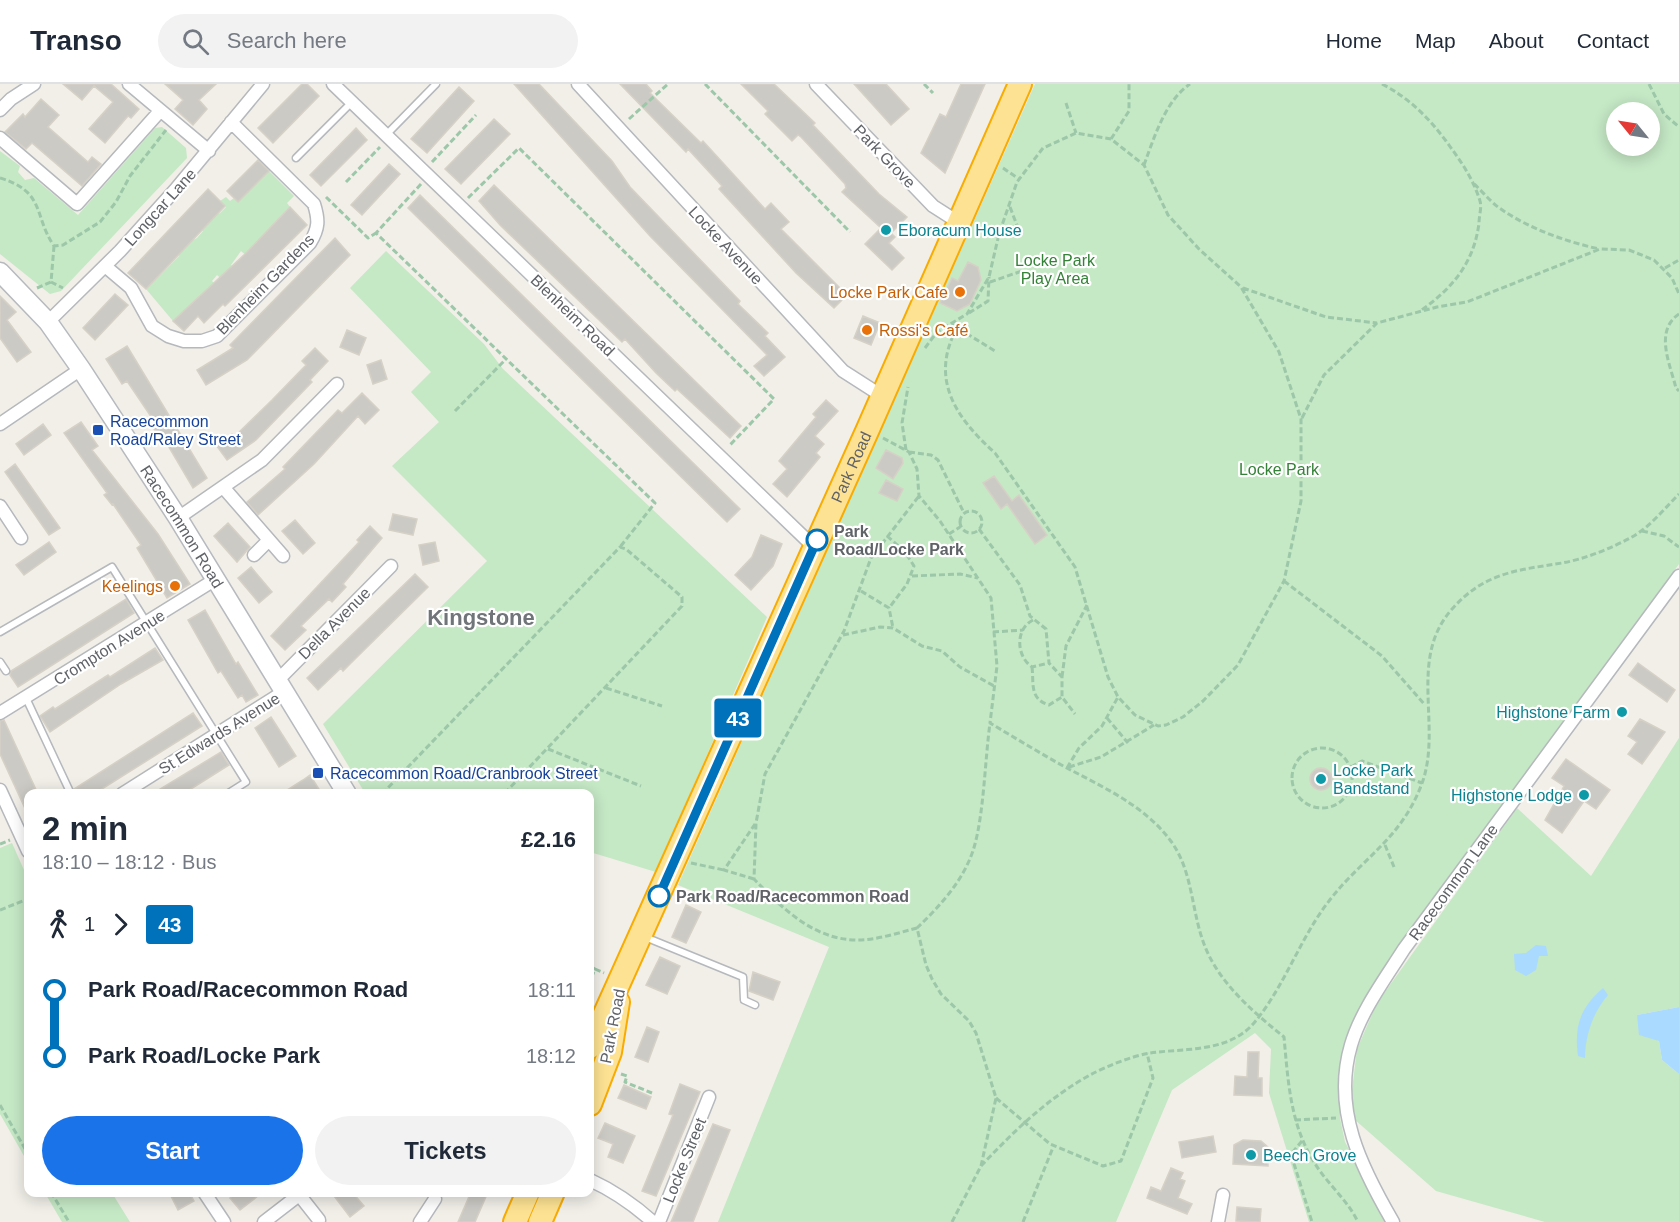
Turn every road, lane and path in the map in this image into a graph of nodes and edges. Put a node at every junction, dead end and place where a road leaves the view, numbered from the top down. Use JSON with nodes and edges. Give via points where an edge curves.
{"nodes":[{"id":1,"x":34,"y":84,"type":"edge"},
{"id":2,"x":263,"y":84,"type":"edge"},
{"id":3,"x":333,"y":84,"type":"edge"},
{"id":4,"x":436,"y":84,"type":"edge"},
{"id":5,"x":578,"y":84,"type":"edge"},
{"id":6,"x":668,"y":84,"type":"edge"},
{"id":7,"x":705,"y":84,"type":"edge"},
{"id":8,"x":816,"y":84,"type":"edge"},
{"id":9,"x":924,"y":84,"type":"edge"},
{"id":10,"x":1020,"y":84,"type":"edge"},
{"id":11,"x":1129,"y":84,"type":"edge"},
{"id":12,"x":1190,"y":84,"type":"edge"},
{"id":13,"x":1382,"y":84,"type":"edge"},
{"id":14,"x":1649,"y":84,"type":"edge"},
{"id":15,"x":133,"y":85,"type":"edge"},
{"id":16,"x":933,"y":93,"type":"dead end"},
{"id":17,"x":351,"y":103,"type":"junction"},
{"id":18,"x":1066,"y":103,"type":"dead end"},
{"id":19,"x":0,"y":110,"type":"edge"},
{"id":20,"x":160,"y":111,"type":"junction"},
{"id":21,"x":476,"y":115,"type":"dead end"},
{"id":22,"x":231,"y":122,"type":"junction"},
{"id":23,"x":1679,"y":127,"type":"edge"},
{"id":24,"x":619,"y":129,"type":"junction"},
{"id":25,"x":1076,"y":133,"type":"junction"},
{"id":26,"x":387,"y":137,"type":"junction"},
{"id":27,"x":0,"y":138,"type":"edge"},
{"id":28,"x":1111,"y":140,"type":"junction"},
{"id":29,"x":209,"y":152,"type":"junction"},
{"id":30,"x":296,"y":158,"type":"dead end"},
{"id":31,"x":1144,"y":165,"type":"junction"},
{"id":32,"x":426,"y":173,"type":"junction"},
{"id":33,"x":346,"y":182,"type":"dead end"},
{"id":34,"x":1473,"y":183,"type":"junction"},
{"id":35,"x":1009,"y":205,"type":"junction"},
{"id":36,"x":460,"y":206,"type":"junction"},
{"id":37,"x":958,"y":222,"type":"junction"},
{"id":38,"x":850,"y":232,"type":"dead end"},
{"id":39,"x":1021,"y":236,"type":"dead end"},
{"id":40,"x":54,"y":246,"type":"dead end"},
{"id":41,"x":1600,"y":249,"type":"junction"},
{"id":42,"x":1679,"y":260,"type":"edge"},
{"id":43,"x":105,"y":266,"type":"junction"},
{"id":44,"x":1664,"y":268,"type":"junction"},
{"id":45,"x":1022,"y":271,"type":"dead end"},
{"id":46,"x":0,"y":272,"type":"edge"},
{"id":47,"x":989,"y":277,"type":"junction"},
{"id":48,"x":990,"y":282,"type":"junction"},
{"id":49,"x":1241,"y":287,"type":"junction"},
{"id":50,"x":1679,"y":294,"type":"edge"},
{"id":51,"x":74,"y":298,"type":"junction"},
{"id":52,"x":1416,"y":313,"type":"junction"},
{"id":53,"x":967,"y":314,"type":"junction"},
{"id":54,"x":1679,"y":314,"type":"edge"},
{"id":55,"x":48,"y":322,"type":"junction"},
{"id":56,"x":1377,"y":323,"type":"junction"},
{"id":57,"x":951,"y":324,"type":"junction"},
{"id":58,"x":957,"y":328,"type":"junction"},
{"id":59,"x":995,"y":351,"type":"dead end"},
{"id":60,"x":921,"y":355,"type":"dead end"},
{"id":61,"x":505,"y":360,"type":"junction"},
{"id":62,"x":81,"y":369,"type":"junction"},
{"id":63,"x":910,"y":383,"type":"dead end"},
{"id":64,"x":337,"y":384,"type":"dead end"},
{"id":65,"x":1679,"y":391,"type":"edge"},
{"id":66,"x":882,"y":396,"type":"junction"},
{"id":67,"x":454,"y":411,"type":"dead end"},
{"id":68,"x":1301,"y":419,"type":"junction"},
{"id":69,"x":0,"y":424,"type":"edge"},
{"id":70,"x":868,"y":429,"type":"junction"},
{"id":71,"x":907,"y":451,"type":"junction"},
{"id":72,"x":720,"y":456,"type":"junction"},
{"id":73,"x":223,"y":487,"type":"junction"},
{"id":74,"x":1679,"y":494,"type":"edge"},
{"id":75,"x":919,"y":496,"type":"junction"},
{"id":76,"x":0,"y":506,"type":"edge"},
{"id":77,"x":964,"y":513,"type":"junction"},
{"id":78,"x":178,"y":518,"type":"junction"},
{"id":79,"x":961,"y":527,"type":"junction"},
{"id":80,"x":979,"y":529,"type":"junction"},
{"id":81,"x":1642,"y":531,"type":"junction"},
{"id":82,"x":949,"y":534,"type":"junction"},
{"id":83,"x":887,"y":536,"type":"junction"},
{"id":84,"x":21,"y":538,"type":"dead end"},
{"id":85,"x":269,"y":540,"type":"junction"},
{"id":86,"x":620,"y":547,"type":"junction"},
{"id":87,"x":814,"y":547,"type":"junction"},
{"id":88,"x":1679,"y":547,"type":"edge"},
{"id":89,"x":254,"y":555,"type":"dead end"},
{"id":90,"x":283,"y":556,"type":"dead end"},
{"id":91,"x":391,"y":566,"type":"dead end"},
{"id":92,"x":912,"y":576,"type":"junction"},
{"id":93,"x":1679,"y":576,"type":"edge"},
{"id":94,"x":978,"y":578,"type":"junction"},
{"id":95,"x":216,"y":579,"type":"junction"},
{"id":96,"x":1284,"y":581,"type":"junction"},
{"id":97,"x":861,"y":591,"type":"junction"},
{"id":98,"x":1087,"y":605,"type":"junction"},
{"id":99,"x":889,"y":609,"type":"junction"},
{"id":100,"x":1033,"y":620,"type":"junction"},
{"id":101,"x":147,"y":623,"type":"junction"},
{"id":102,"x":893,"y":628,"type":"junction"},
{"id":103,"x":1023,"y":630,"type":"junction"},
{"id":104,"x":0,"y":632,"type":"edge"},
{"id":105,"x":993,"y":632,"type":"junction"},
{"id":106,"x":842,"y":635,"type":"junction"},
{"id":107,"x":0,"y":662,"type":"edge"},
{"id":108,"x":1049,"y":663,"type":"junction"},
{"id":109,"x":1032,"y":667,"type":"junction"},
{"id":110,"x":6,"y":671,"type":"dead end"},
{"id":111,"x":1062,"y":677,"type":"junction"},
{"id":112,"x":282,"y":685,"type":"junction"},
{"id":113,"x":994,"y":686,"type":"junction"},
{"id":114,"x":606,"y":688,"type":"junction"},
{"id":115,"x":1062,"y":697,"type":"junction"},
{"id":116,"x":1118,"y":697,"type":"junction"},
{"id":117,"x":26,"y":698,"type":"junction"},
{"id":118,"x":662,"y":706,"type":"dead end"},
{"id":119,"x":1426,"y":706,"type":"junction"},
{"id":120,"x":0,"y":713,"type":"edge"},
{"id":121,"x":1075,"y":714,"type":"dead end"},
{"id":122,"x":1107,"y":718,"type":"junction"},
{"id":123,"x":990,"y":723,"type":"junction"},
{"id":124,"x":1155,"y":725,"type":"junction"},
{"id":125,"x":216,"y":736,"type":"junction"},
{"id":126,"x":1128,"y":743,"type":"junction"},
{"id":127,"x":548,"y":749,"type":"junction"},
{"id":128,"x":1351,"y":767,"type":"junction"},
{"id":129,"x":1067,"y":768,"type":"junction"},
{"id":130,"x":1423,"y":783,"type":"junction"},
{"id":131,"x":641,"y":786,"type":"dead end"},
{"id":132,"x":69,"y":789,"type":"edge"},
{"id":133,"x":130,"y":789,"type":"edge"},
{"id":134,"x":236,"y":789,"type":"edge"},
{"id":135,"x":344,"y":789,"type":"edge"},
{"id":136,"x":387,"y":789,"type":"edge"},
{"id":137,"x":509,"y":789,"type":"edge"},
{"id":138,"x":0,"y":790,"type":"edge"},
{"id":139,"x":756,"y":823,"type":"junction"},
{"id":140,"x":24,"y":841,"type":"edge"},
{"id":141,"x":1385,"y":844,"type":"junction"},
{"id":142,"x":675,"y":861,"type":"junction"},
{"id":143,"x":1394,"y":867,"type":"dead end"},
{"id":144,"x":724,"y":870,"type":"junction"},
{"id":145,"x":754,"y":879,"type":"junction"},
{"id":146,"x":24,"y":901,"type":"edge"},
{"id":147,"x":0,"y":910,"type":"edge"},
{"id":148,"x":917,"y":928,"type":"junction"},
{"id":149,"x":641,"y":935,"type":"junction"},
{"id":150,"x":621,"y":980,"type":"junction"},
{"id":151,"x":755,"y":1005,"type":"dead end"},
{"id":152,"x":1258,"y":1016,"type":"junction"},
{"id":153,"x":594,"y":1038,"type":"edge"},
{"id":154,"x":1147,"y":1053,"type":"junction"},
{"id":155,"x":605,"y":1067,"type":"junction"},
{"id":156,"x":594,"y":1090,"type":"edge"},
{"id":157,"x":652,"y":1093,"type":"dead end"},
{"id":158,"x":709,"y":1097,"type":"dead end"},
{"id":159,"x":996,"y":1098,"type":"junction"},
{"id":160,"x":0,"y":1105,"type":"edge"},
{"id":161,"x":1347,"y":1118,"type":"junction"},
{"id":162,"x":1295,"y":1120,"type":"junction"},
{"id":163,"x":1023,"y":1122,"type":"junction"},
{"id":164,"x":1302,"y":1141,"type":"junction"},
{"id":165,"x":1053,"y":1145,"type":"junction"},
{"id":166,"x":24,"y":1147,"type":"edge"},
{"id":167,"x":981,"y":1166,"type":"junction"},
{"id":168,"x":594,"y":1175,"type":"edge"},
{"id":169,"x":594,"y":1182,"type":"edge"},
{"id":170,"x":605,"y":1187,"type":"junction"},
{"id":171,"x":1223,"y":1195,"type":"dead end"},
{"id":172,"x":54,"y":1197,"type":"edge"},
{"id":173,"x":207,"y":1197,"type":"edge"},
{"id":174,"x":294,"y":1197,"type":"edge"},
{"id":175,"x":300,"y":1197,"type":"edge"},
{"id":176,"x":526,"y":1197,"type":"edge"},
{"id":177,"x":551,"y":1197,"type":"edge"},
{"id":178,"x":435,"y":1199,"type":"dead end"},
{"id":179,"x":319,"y":1220,"type":"dead end"},
{"id":180,"x":423,"y":1221,"type":"edge"},
{"id":181,"x":69,"y":1222,"type":"edge"},
{"id":182,"x":224,"y":1222,"type":"edge"},
{"id":183,"x":264,"y":1222,"type":"edge"},
{"id":184,"x":515,"y":1222,"type":"edge"},
{"id":185,"x":540,"y":1222,"type":"edge"},
{"id":186,"x":653,"y":1222,"type":"edge"},
{"id":187,"x":659,"y":1222,"type":"edge"},
{"id":188,"x":952,"y":1222,"type":"edge"},
{"id":189,"x":1023,"y":1222,"type":"edge"},
{"id":190,"x":1218,"y":1222,"type":"edge"},
{"id":191,"x":1312,"y":1222,"type":"edge"},
{"id":192,"x":1359,"y":1222,"type":"edge"},
{"id":193,"x":1393,"y":1222,"type":"edge"}],
"edges":[{"from":1,"to":19,"type":"street"},
{"from":2,"to":22,"type":"street","name":"Longcar Lane"},
{"from":3,"to":17,"type":"street","name":"Blenheim Road"},
{"from":4,"to":26,"type":"lane"},
{"from":5,"to":24,"type":"street","name":"Locke Avenue"},
{"from":6,"to":24,"type":"path"},
{"from":7,"to":38,"type":"path"},
{"from":8,"to":37,"type":"street","name":"Park Grove","via":[[933,206]]},
{"from":9,"to":16,"type":"path"},
{"from":10,"to":37,"type":"highway","name":"Park Road"},
{"from":11,"to":28,"type":"path","via":[[1129,111]]},
{"from":12,"to":31,"type":"path","via":[[1179,91],[1163,119]]},
{"from":13,"to":34,"type":"path","via":[[1405,96],[1438,130]]},
{"from":14,"to":23,"type":"path","via":[[1664,114]]},
{"from":15,"to":20,"type":"street"},
{"from":17,"to":26,"type":"street","name":"Blenheim Road"},
{"from":17,"to":30,"type":"lane"},
{"from":18,"to":25,"type":"path"},
{"from":20,"to":27,"type":"street","via":[[77,204]]},
{"from":20,"to":29,"type":"street"},
{"from":21,"to":32,"type":"path"},
{"from":22,"to":29,"type":"street","name":"Longcar Lane"},
{"from":22,"to":43,"type":"street","name":"Blenheim Gardens","via":[[314,204],[317,231],[310,243],[217,336],[202,341],[184,341],[152,326],[131,288]]},
{"from":24,"to":66,"type":"street","name":"Locke Avenue","via":[[843,371]]},
{"from":25,"to":28,"type":"path"},
{"from":25,"to":35,"type":"path","via":[[1043,148],[1017,182]]},
{"from":26,"to":32,"type":"street","name":"Blenheim Road"},
{"from":26,"to":33,"type":"path"},
{"from":28,"to":31,"type":"path"},
{"from":29,"to":43,"type":"street","name":"Longcar Lane"},
{"from":31,"to":49,"type":"path","via":[[1168,214]]},
{"from":32,"to":36,"type":"street","name":"Blenheim Road"},
{"from":32,"to":61,"type":"path","via":[[375,233]]},
{"from":34,"to":41,"type":"path","via":[[1496,206],[1537,228],[1570,243]]},
{"from":34,"to":52,"type":"path","via":[[1481,203],[1477,238],[1464,269],[1441,296]]},
{"from":35,"to":39,"type":"path"},
{"from":35,"to":47,"type":"path"},
{"from":36,"to":72,"type":"street","name":"Blenheim Road"},
{"from":36,"to":72,"type":"path","via":[[519,148],[774,399]]},
{"from":37,"to":66,"type":"highway","name":"Park Road"},
{"from":40,"to":51,"type":"path","via":[[51,282]]},
{"from":41,"to":44,"type":"path","via":[[1629,250]]},
{"from":41,"to":52,"type":"path","via":[[1467,302]]},
{"from":42,"to":44,"type":"path"},
{"from":43,"to":51,"type":"street","name":"Longcar Lane"},
{"from":44,"to":50,"type":"path"},
{"from":45,"to":48,"type":"path"},
{"from":46,"to":55,"type":"street","name":"Racecommon Road"},
{"from":47,"to":48,"type":"path"},
{"from":47,"to":53,"type":"path"},
{"from":48,"to":53,"type":"path","via":[[988,301]]},
{"from":49,"to":56,"type":"path","via":[[1326,317]]},
{"from":49,"to":68,"type":"path","via":[[1279,352]]},
{"from":51,"to":55,"type":"street","name":"Longcar Lane"},
{"from":52,"to":56,"type":"path"},
{"from":53,"to":57,"type":"path"},
{"from":54,"to":65,"type":"path","via":[[1668,323],[1665,339]]},
{"from":55,"to":62,"type":"street","name":"Racecommon Road"},
{"from":56,"to":68,"type":"path","via":[[1324,375]]},
{"from":57,"to":58,"type":"path"},
{"from":57,"to":60,"type":"path","via":[[937,332]]},
{"from":58,"to":59,"type":"path"},
{"from":58,"to":98,"type":"path","via":[[944,371],[951,398],[1076,567]]},
{"from":61,"to":67,"type":"path"},
{"from":61,"to":86,"type":"path","via":[[655,503]]},
{"from":62,"to":69,"type":"street"},
{"from":62,"to":78,"type":"street","name":"Racecommon Road"},
{"from":63,"to":71,"type":"path","via":[[902,423]]},
{"from":64,"to":73,"type":"street","via":[[262,460]]},
{"from":66,"to":70,"type":"highway","name":"Park Road"},
{"from":68,"to":96,"type":"path","via":[[1300,501]]},
{"from":70,"to":71,"type":"path"},
{"from":70,"to":87,"type":"highway","name":"Park Road"},
{"from":71,"to":75,"type":"path","via":[[917,469]]},
{"from":71,"to":77,"type":"path","via":[[931,454],[938,460]]},
{"from":72,"to":87,"type":"street","name":"Blenheim Road"},
{"from":73,"to":78,"type":"street"},
{"from":73,"to":85,"type":"street"},
{"from":74,"to":81,"type":"path"},
{"from":75,"to":82,"type":"path"},
{"from":75,"to":83,"type":"path"},
{"from":76,"to":84,"type":"street"},
{"from":77,"to":79,"type":"path"},
{"from":77,"to":80,"type":"path","via":[[974,510],[980,515]]},
{"from":78,"to":95,"type":"street","name":"Racecommon Road"},
{"from":79,"to":80,"type":"path","via":[[969,533]]},
{"from":79,"to":82,"type":"path"},
{"from":80,"to":100,"type":"path","via":[[1020,585]]},
{"from":81,"to":88,"type":"path","via":[[1664,536]]},
{"from":81,"to":119,"type":"path","via":[[1564,562],[1509,571],[1478,587],[1452,609],[1435,636],[1426,676]]},
{"from":82,"to":94,"type":"path"},
{"from":83,"to":92,"type":"path","via":[[914,566]]},
{"from":83,"to":97,"type":"path","via":[[871,558]]},
{"from":85,"to":89,"type":"street"},
{"from":85,"to":90,"type":"street"},
{"from":86,"to":114,"type":"path","via":[[682,597],[682,606]]},
{"from":86,"to":136,"type":"path"},
{"from":87,"to":142,"type":"highway","name":"Park Road"},
{"from":91,"to":112,"type":"street","name":"Della Avenue"},
{"from":92,"to":94,"type":"path","via":[[960,574]]},
{"from":92,"to":99,"type":"path"},
{"from":93,"to":161,"type":"street","name":"Racecommon Lane","via":[[1404,949],[1371,1002],[1351,1045],[1345,1089]]},
{"from":94,"to":105,"type":"path","via":[[990,598]]},
{"from":95,"to":101,"type":"street","name":"Crompton Avenue"},
{"from":95,"to":112,"type":"street","name":"Racecommon Road"},
{"from":96,"to":119,"type":"path","via":[[1382,656]]},
{"from":96,"to":124,"type":"path","via":[[1248,650],[1225,681],[1183,717],[1166,726]]},
{"from":97,"to":99,"type":"path"},
{"from":97,"to":106,"type":"path"},
{"from":98,"to":111,"type":"path","via":[[1066,646]]},
{"from":98,"to":116,"type":"path","via":[[1108,677]]},
{"from":99,"to":102,"type":"path"},
{"from":100,"to":103,"type":"path"},
{"from":100,"to":108,"type":"path","via":[[1046,630]]},
{"from":101,"to":104,"type":"lane","via":[[112,567]]},
{"from":101,"to":117,"type":"street","name":"Crompton Avenue"},
{"from":101,"to":125,"type":"lane"},
{"from":102,"to":106,"type":"path"},
{"from":102,"to":113,"type":"path","via":[[922,646],[942,651],[960,667]]},
{"from":103,"to":105,"type":"path"},
{"from":103,"to":109,"type":"path","via":[[1020,649]]},
{"from":105,"to":113,"type":"path","via":[[997,666]]},
{"from":106,"to":139,"type":"path","via":[[765,774]]},
{"from":107,"to":110,"type":"lane"},
{"from":108,"to":109,"type":"path"},
{"from":108,"to":111,"type":"path"},
{"from":109,"to":115,"type":"path","via":[[1032,687],[1039,700],[1049,705]]},
{"from":111,"to":115,"type":"path"},
{"from":112,"to":125,"type":"street","name":"St Edwards Avenue"},
{"from":112,"to":135,"type":"street","name":"Racecommon Road"},
{"from":113,"to":123,"type":"path"},
{"from":114,"to":118,"type":"path"},
{"from":114,"to":127,"type":"path"},
{"from":115,"to":121,"type":"path"},
{"from":116,"to":122,"type":"path"},
{"from":116,"to":124,"type":"path","via":[[1135,715]]},
{"from":117,"to":120,"type":"street","name":"Crompton Avenue"},
{"from":117,"to":132,"type":"lane"},
{"from":119,"to":130,"type":"path","via":[[1431,734],[1430,759]]},
{"from":122,"to":126,"type":"path"},
{"from":122,"to":129,"type":"path","via":[[1079,748]]},
{"from":123,"to":129,"type":"path"},
{"from":123,"to":148,"type":"path","via":[[975,845],[960,879]]},
{"from":124,"to":126,"type":"path"},
{"from":125,"to":133,"type":"street","name":"St Edwards Avenue"},
{"from":125,"to":134,"type":"lane","via":[[246,782]]},
{"from":126,"to":129,"type":"path"},
{"from":127,"to":131,"type":"path"},
{"from":127,"to":137,"type":"path"},
{"from":128,"to":128,"type":"path","via":[[1352,786],[1333,807],[1314,807],[1293,788],[1293,768],[1303,753],[1312,749],[1339,752]]},
{"from":128,"to":130,"type":"path","via":[[1362,762]]},
{"from":129,"to":152,"type":"path","via":[[1093,779],[1127,802],[1170,840],[1187,875],[1203,943]]},
{"from":130,"to":141,"type":"path","via":[[1401,827]]},
{"from":138,"to":140,"type":"street"},
{"from":139,"to":144,"type":"path"},
{"from":139,"to":145,"type":"path"},
{"from":141,"to":143,"type":"path"},
{"from":141,"to":152,"type":"path","via":[[1329,900]]},
{"from":142,"to":144,"type":"path"},
{"from":142,"to":149,"type":"highway","name":"Park Road"},
{"from":144,"to":145,"type":"path"},
{"from":145,"to":148,"type":"path","via":[[803,924],[830,935],[856,940]]},
{"from":146,"to":147,"type":"path"},
{"from":148,"to":159,"type":"path","via":[[932,979],[976,1033]]},
{"from":149,"to":150,"type":"highway","name":"Park Road"},
{"from":149,"to":151,"type":"lane","via":[[742,977],[744,1000]]},
{"from":150,"to":153,"type":"highway","name":"Park Road"},
{"from":150,"to":155,"type":"highway","name":"Park Road"},
{"from":152,"to":154,"type":"path","via":[[1253,1024],[1220,1045]]},
{"from":152,"to":162,"type":"path","via":[[1284,1037]]},
{"from":154,"to":163,"type":"path","via":[[1091,1075]]},
{"from":154,"to":165,"type":"path","via":[[1153,1078],[1121,1161],[1103,1166]]},
{"from":155,"to":156,"type":"highway","name":"Park Road"},
{"from":155,"to":157,"type":"path","via":[[627,1076],[625,1082]]},
{"from":158,"to":187,"type":"street","name":"Locke Street"},
{"from":159,"to":163,"type":"path"},
{"from":159,"to":167,"type":"path"},
{"from":160,"to":166,"type":"path"},
{"from":161,"to":162,"type":"path"},
{"from":161,"to":193,"type":"street","name":"Racecommon Lane","via":[[1362,1166]]},
{"from":162,"to":164,"type":"path"},
{"from":163,"to":165,"type":"path"},
{"from":163,"to":167,"type":"path"},
{"from":164,"to":191,"type":"path","via":[[1290,1154]]},
{"from":164,"to":192,"type":"path"},
{"from":165,"to":189,"type":"path"},
{"from":167,"to":188,"type":"path"},
{"from":168,"to":170,"type":"street"},
{"from":169,"to":170,"type":"street"},
{"from":170,"to":186,"type":"street"},
{"from":171,"to":190,"type":"street"},
{"from":172,"to":181,"type":"path"},
{"from":173,"to":182,"type":"street"},
{"from":174,"to":183,"type":"street"},
{"from":175,"to":179,"type":"street"},
{"from":176,"to":184,"type":"highway"},
{"from":177,"to":185,"type":"highway"},
{"from":178,"to":180,"type":"street"}]}
